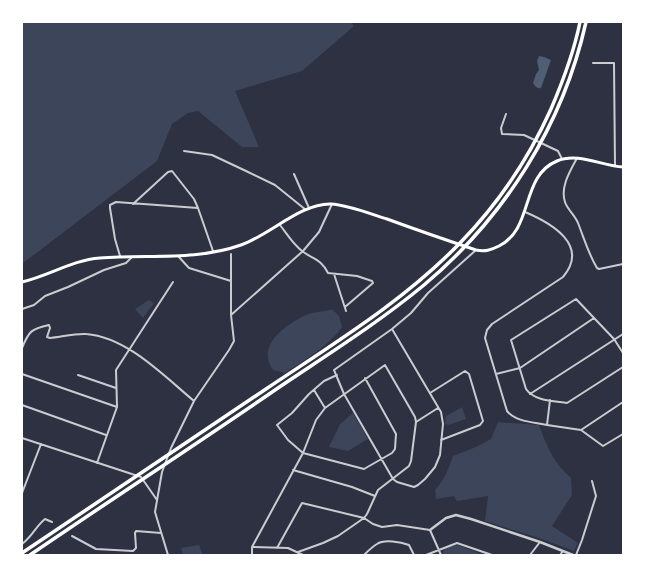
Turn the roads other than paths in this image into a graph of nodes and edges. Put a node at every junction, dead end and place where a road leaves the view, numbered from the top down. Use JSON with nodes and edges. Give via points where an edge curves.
{"nodes":[{"id":1,"x":580,"y":22,"type":"edge"},
{"id":2,"x":586,"y":22,"type":"edge"},
{"id":3,"x":593,"y":63,"type":"dead end"},
{"id":4,"x":506,"y":114,"type":"dead end"},
{"id":5,"x":184,"y":151,"type":"dead end"},
{"id":6,"x":577,"y":158,"type":"junction"},
{"id":7,"x":562,"y":159,"type":"junction"},
{"id":8,"x":615,"y":167,"type":"junction"},
{"id":9,"x":623,"y":167,"type":"edge"},
{"id":10,"x":294,"y":174,"type":"dead end"},
{"id":11,"x":133,"y":204,"type":"junction"},
{"id":12,"x":332,"y":204,"type":"junction"},
{"id":13,"x":198,"y":208,"type":"junction"},
{"id":14,"x":308,"y":209,"type":"junction"},
{"id":15,"x":524,"y":212,"type":"junction"},
{"id":16,"x":280,"y":225,"type":"junction"},
{"id":17,"x":476,"y":250,"type":"junction"},
{"id":18,"x":302,"y":251,"type":"junction"},
{"id":19,"x":214,"y":253,"type":"junction"},
{"id":20,"x":231,"y":254,"type":"dead end"},
{"id":21,"x":178,"y":256,"type":"junction"},
{"id":22,"x":120,"y":257,"type":"junction"},
{"id":23,"x":132,"y":257,"type":"junction"},
{"id":24,"x":623,"y":264,"type":"edge"},
{"id":25,"x":334,"y":274,"type":"junction"},
{"id":26,"x":231,"y":281,"type":"junction"},
{"id":27,"x":22,"y":282,"type":"edge"},
{"id":28,"x":173,"y":282,"type":"dead end"},
{"id":29,"x":345,"y":307,"type":"junction"},
{"id":30,"x":22,"y":309,"type":"edge"},
{"id":31,"x":346,"y":311,"type":"dead end"},
{"id":32,"x":231,"y":315,"type":"junction"},
{"id":33,"x":594,"y":318,"type":"junction"},
{"id":34,"x":392,"y":329,"type":"junction"},
{"id":35,"x":623,"y":334,"type":"edge"},
{"id":36,"x":614,"y":339,"type":"junction"},
{"id":37,"x":22,"y":348,"type":"edge"},
{"id":38,"x":129,"y":349,"type":"junction"},
{"id":39,"x":623,"y":353,"type":"edge"},
{"id":40,"x":623,"y":367,"type":"edge"},
{"id":41,"x":520,"y":368,"type":"junction"},
{"id":42,"x":22,"y":374,"type":"edge"},
{"id":43,"x":496,"y":374,"type":"junction"},
{"id":44,"x":78,"y":375,"type":"dead end"},
{"id":45,"x":337,"y":375,"type":"junction"},
{"id":46,"x":365,"y":378,"type":"junction"},
{"id":47,"x":116,"y":388,"type":"junction"},
{"id":48,"x":314,"y":390,"type":"junction"},
{"id":49,"x":430,"y":393,"type":"junction"},
{"id":50,"x":344,"y":394,"type":"junction"},
{"id":51,"x":530,"y":394,"type":"junction"},
{"id":52,"x":550,"y":400,"type":"junction"},
{"id":53,"x":194,"y":401,"type":"junction"},
{"id":54,"x":623,"y":402,"type":"edge"},
{"id":55,"x":22,"y":405,"type":"edge"},
{"id":56,"x":117,"y":407,"type":"junction"},
{"id":57,"x":325,"y":408,"type":"junction"},
{"id":58,"x":438,"y":408,"type":"junction"},
{"id":59,"x":416,"y":422,"type":"junction"},
{"id":60,"x":547,"y":425,"type":"junction"},
{"id":61,"x":581,"y":430,"type":"junction"},
{"id":62,"x":623,"y":434,"type":"edge"},
{"id":63,"x":106,"y":435,"type":"junction"},
{"id":64,"x":22,"y":438,"type":"edge"},
{"id":65,"x":441,"y":440,"type":"junction"},
{"id":66,"x":41,"y":444,"type":"junction"},
{"id":67,"x":303,"y":453,"type":"junction"},
{"id":68,"x":383,"y":459,"type":"junction"},
{"id":69,"x":97,"y":463,"type":"junction"},
{"id":70,"x":293,"y":470,"type":"junction"},
{"id":71,"x":393,"y":479,"type":"junction"},
{"id":72,"x":592,"y":481,"type":"dead end"},
{"id":73,"x":22,"y":482,"type":"edge"},
{"id":74,"x":26,"y":483,"type":"junction"},
{"id":75,"x":22,"y":493,"type":"edge"},
{"id":76,"x":375,"y":496,"type":"junction"},
{"id":77,"x":157,"y":500,"type":"junction"},
{"id":78,"x":364,"y":518,"type":"junction"},
{"id":79,"x":52,"y":522,"type":"dead end"},
{"id":80,"x":430,"y":530,"type":"junction"},
{"id":81,"x":161,"y":533,"type":"junction"},
{"id":82,"x":72,"y":536,"type":"dead end"},
{"id":83,"x":540,"y":542,"type":"junction"},
{"id":84,"x":22,"y":544,"type":"edge"},
{"id":85,"x":252,"y":547,"type":"junction"},
{"id":86,"x":277,"y":548,"type":"junction"},
{"id":87,"x":439,"y":550,"type":"junction"},
{"id":88,"x":563,"y":551,"type":"junction"},
{"id":89,"x":298,"y":552,"type":"junction"},
{"id":90,"x":22,"y":553,"type":"edge"},
{"id":91,"x":487,"y":554,"type":"edge"},
{"id":92,"x":30,"y":555,"type":"edge"},
{"id":93,"x":168,"y":555,"type":"edge"},
{"id":94,"x":252,"y":555,"type":"edge"},
{"id":95,"x":304,"y":555,"type":"edge"},
{"id":96,"x":364,"y":555,"type":"edge"},
{"id":97,"x":414,"y":555,"type":"edge"},
{"id":98,"x":426,"y":555,"type":"edge"},
{"id":99,"x":441,"y":555,"type":"edge"},
{"id":100,"x":492,"y":555,"type":"edge"},
{"id":101,"x":530,"y":555,"type":"edge"},
{"id":102,"x":560,"y":555,"type":"edge"},
{"id":103,"x":574,"y":555,"type":"edge"}],
"edges":[{"from":1,"to":90,"type":"highway","via":[[558,91],[531,147],[500,195],[459,244],[420,280],[367,320]]},
{"from":2,"to":92,"type":"highway","via":[[577,59],[564,93],[537,150],[478,234],[448,263],[424,285],[382,316]]},
{"from":3,"to":8,"type":"street","via":[[614,63]]},
{"from":4,"to":7,"type":"street","via":[[501,128],[502,134],[524,135],[558,151]]},
{"from":5,"to":14,"type":"street","via":[[212,155],[275,185]]},
{"from":6,"to":7,"type":"main road"},
{"from":6,"to":8,"type":"main road"},
{"from":6,"to":24,"type":"street","via":[[566,181],[565,202],[578,221],[583,240],[597,268]]},
{"from":7,"to":15,"type":"main road","via":[[538,176]]},
{"from":8,"to":9,"type":"main road"},
{"from":10,"to":14,"type":"street"},
{"from":11,"to":13,"type":"street"},
{"from":11,"to":13,"type":"street","via":[[172,171]]},
{"from":11,"to":22,"type":"street","via":[[110,204]]},
{"from":12,"to":14,"type":"main road"},
{"from":12,"to":17,"type":"main road","via":[[362,211]]},
{"from":12,"to":18,"type":"street","via":[[319,232]]},
{"from":13,"to":19,"type":"street"},
{"from":14,"to":16,"type":"main road"},
{"from":15,"to":17,"type":"main road","via":[[516,232],[509,240],[494,249]]},
{"from":15,"to":43,"type":"street","via":[[542,219],[564,236],[571,250],[572,259],[563,277],[492,324],[487,330],[485,338]]},
{"from":16,"to":18,"type":"street"},
{"from":16,"to":19,"type":"main road","via":[[256,239]]},
{"from":17,"to":34,"type":"street"},
{"from":18,"to":25,"type":"street","via":[[322,263],[328,274]]},
{"from":18,"to":32,"type":"street"},
{"from":19,"to":21,"type":"main road"},
{"from":20,"to":26,"type":"street"},
{"from":21,"to":23,"type":"main road"},
{"from":21,"to":26,"type":"street","via":[[189,268]]},
{"from":22,"to":23,"type":"main road"},
{"from":22,"to":27,"type":"main road","via":[[76,263]]},
{"from":23,"to":30,"type":"street","via":[[126,263],[97,273]]},
{"from":25,"to":29,"type":"street"},
{"from":25,"to":29,"type":"street","via":[[357,276],[373,283]]},
{"from":26,"to":32,"type":"street"},
{"from":28,"to":38,"type":"street"},
{"from":29,"to":31,"type":"street"},
{"from":32,"to":53,"type":"street","via":[[234,341]]},
{"from":33,"to":36,"type":"street"},
{"from":33,"to":41,"type":"street"},
{"from":33,"to":41,"type":"street","via":[[576,299],[511,340]]},
{"from":34,"to":45,"type":"street","via":[[334,370]]},
{"from":34,"to":49,"type":"street"},
{"from":35,"to":36,"type":"street"},
{"from":36,"to":39,"type":"street"},
{"from":36,"to":51,"type":"street"},
{"from":37,"to":38,"type":"street","via":[[32,330],[49,325],[47,337],[85,333]]},
{"from":38,"to":47,"type":"street","via":[[116,370]]},
{"from":38,"to":53,"type":"street"},
{"from":40,"to":52,"type":"street","via":[[567,403]]},
{"from":41,"to":43,"type":"street"},
{"from":41,"to":51,"type":"street"},
{"from":42,"to":56,"type":"street"},
{"from":43,"to":60,"type":"street","via":[[507,411],[511,416]]},
{"from":44,"to":47,"type":"street"},
{"from":45,"to":48,"type":"street","via":[[324,381]]},
{"from":45,"to":50,"type":"street"},
{"from":46,"to":50,"type":"street"},
{"from":46,"to":59,"type":"street","via":[[385,365]]},
{"from":46,"to":68,"type":"street","via":[[396,434],[392,454]]},
{"from":47,"to":56,"type":"street"},
{"from":48,"to":57,"type":"street"},
{"from":48,"to":67,"type":"street","via":[[277,425],[288,440]]},
{"from":49,"to":58,"type":"street"},
{"from":49,"to":65,"type":"street","via":[[467,371],[483,421],[480,425]]},
{"from":50,"to":57,"type":"street"},
{"from":50,"to":68,"type":"street"},
{"from":51,"to":52,"type":"street"},
{"from":52,"to":60,"type":"street"},
{"from":53,"to":77,"type":"street","via":[[170,448]]},
{"from":54,"to":61,"type":"street"},
{"from":55,"to":63,"type":"street"},
{"from":56,"to":63,"type":"street"},
{"from":57,"to":67,"type":"street","via":[[316,420]]},
{"from":58,"to":59,"type":"street"},
{"from":58,"to":65,"type":"street","via":[[442,417]]},
{"from":59,"to":71,"type":"street","via":[[412,461]]},
{"from":60,"to":61,"type":"street"},
{"from":61,"to":62,"type":"street","via":[[604,446]]},
{"from":63,"to":69,"type":"street"},
{"from":64,"to":66,"type":"street"},
{"from":65,"to":71,"type":"street","via":[[440,455],[435,467],[418,485],[414,487]]},
{"from":66,"to":69,"type":"street"},
{"from":66,"to":74,"type":"street"},
{"from":67,"to":68,"type":"street","via":[[364,469]]},
{"from":67,"to":70,"type":"street"},
{"from":68,"to":71,"type":"street"},
{"from":69,"to":77,"type":"street","via":[[140,477]]},
{"from":70,"to":76,"type":"street"},
{"from":70,"to":85,"type":"street"},
{"from":71,"to":76,"type":"street","via":[[378,490]]},
{"from":72,"to":103,"type":"street","via":[[596,496],[582,540]]},
{"from":73,"to":74,"type":"street"},
{"from":74,"to":75,"type":"street"},
{"from":76,"to":78,"type":"street"},
{"from":77,"to":81,"type":"street","via":[[155,512]]},
{"from":78,"to":80,"type":"street","via":[[382,527]]},
{"from":78,"to":86,"type":"street","via":[[302,503]]},
{"from":78,"to":89,"type":"street","via":[[338,536]]},
{"from":79,"to":84,"type":"street","via":[[45,519]]},
{"from":80,"to":83,"type":"street","via":[[446,518],[456,515]]},
{"from":80,"to":87,"type":"street"},
{"from":81,"to":82,"type":"street","via":[[136,531],[136,548],[133,551],[96,549]]},
{"from":81,"to":93,"type":"street"},
{"from":83,"to":88,"type":"street"},
{"from":83,"to":101,"type":"street"},
{"from":85,"to":86,"type":"street"},
{"from":85,"to":94,"type":"street"},
{"from":86,"to":89,"type":"street","via":[[288,548]]},
{"from":87,"to":91,"type":"street","via":[[457,543]]},
{"from":87,"to":98,"type":"street"},
{"from":87,"to":99,"type":"street"},
{"from":88,"to":102,"type":"street"},
{"from":88,"to":103,"type":"street"},
{"from":89,"to":95,"type":"street"},
{"from":91,"to":100,"type":"street"},
{"from":96,"to":97,"type":"street","via":[[383,541],[409,545]]}]}
